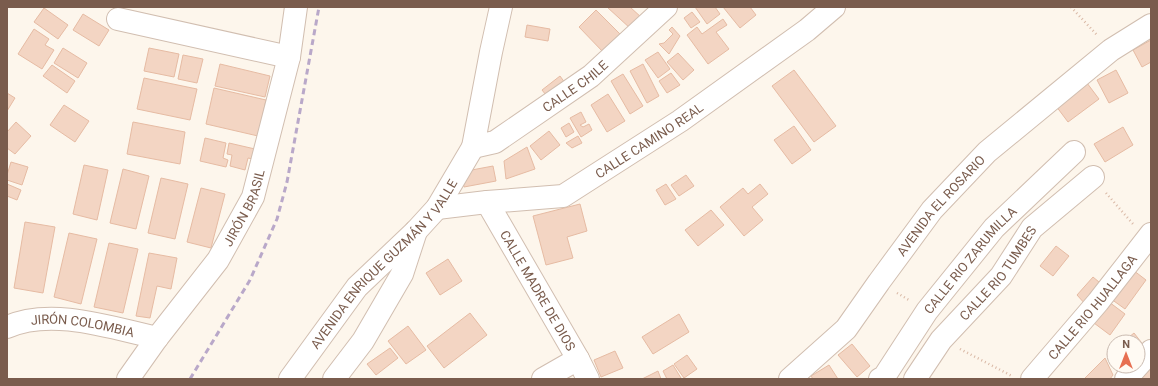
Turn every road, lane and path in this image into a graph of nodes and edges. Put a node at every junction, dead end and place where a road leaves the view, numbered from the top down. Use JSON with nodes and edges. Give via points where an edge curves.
{"nodes":[{"id":1,"x":296,"y":7,"type":"edge"},
{"id":2,"x":501,"y":7,"type":"edge"},
{"id":3,"x":666,"y":7,"type":"edge"},
{"id":4,"x":834,"y":7,"type":"edge"},
{"id":5,"x":1071,"y":7,"type":"edge"},
{"id":6,"x":118,"y":19,"type":"dead end"},
{"id":7,"x":1151,"y":25,"type":"edge"},
{"id":8,"x":1111,"y":50,"type":"junction"},
{"id":9,"x":289,"y":57,"type":"junction"},
{"id":10,"x":473,"y":147,"type":"junction"},
{"id":11,"x":1074,"y":152,"type":"dead end"},
{"id":12,"x":1093,"y":178,"type":"joint"},
{"id":13,"x":487,"y":202,"type":"junction"},
{"id":14,"x":437,"y":208,"type":"junction"},
{"id":15,"x":416,"y":231,"type":"junction"},
{"id":16,"x":1149,"y":237,"type":"edge"},
{"id":17,"x":879,"y":282,"type":"junction"},
{"id":18,"x":927,"y":311,"type":"junction"},
{"id":19,"x":7,"y":327,"type":"edge"},
{"id":20,"x":157,"y":338,"type":"junction"},
{"id":21,"x":941,"y":340,"type":"junction"},
{"id":22,"x":1151,"y":352,"type":"edge"},
{"id":23,"x":578,"y":359,"type":"junction"},
{"id":24,"x":128,"y":379,"type":"edge"},
{"id":25,"x":290,"y":379,"type":"edge"},
{"id":26,"x":334,"y":379,"type":"edge"},
{"id":27,"x":543,"y":379,"type":"edge"},
{"id":28,"x":588,"y":379,"type":"edge"},
{"id":29,"x":790,"y":379,"type":"edge"},
{"id":30,"x":880,"y":379,"type":"edge"},
{"id":31,"x":915,"y":379,"type":"edge"},
{"id":32,"x":1019,"y":379,"type":"edge"},
{"id":33,"x":1032,"y":379,"type":"edge"},
{"id":34,"x":1126,"y":379,"type":"edge"}],
"edges":[{"from":1,"to":9,"type":"street","name":"JIRÓN BRASIL"},
{"from":2,"to":10,"type":"street","name":"AVENIDA ENRIQUE GUZMÁN Y VALLE"},
{"from":3,"to":10,"type":"street","name":"CALLE CHILE","via":[[591,76],[495,142]]},
{"from":4,"to":13,"type":"street","name":"CALLE CAMINO REAL","via":[[807,30],[680,120],[563,196]]},
{"from":5,"to":8,"type":"path"},
{"from":6,"to":9,"type":"street"},
{"from":7,"to":8,"type":"street","name":"AVENIDA EL ROSARIO"},
{"from":8,"to":17,"type":"street","name":"AVENIDA EL ROSARIO","via":[[987,152],[932,210]]},
{"from":9,"to":20,"type":"street","name":"JIRÓN BRASIL","via":[[253,197],[218,260]]},
{"from":10,"to":14,"type":"street","name":"AVENIDA ENRIQUE GUZMÁN Y VALLE"},
{"from":11,"to":18,"type":"street","name":"CALLE RIO ZARUMILLA","via":[[994,228]]},
{"from":12,"to":16,"type":"path"},
{"from":12,"to":21,"type":"street","name":"CALLE RIO TUMBES","via":[[1032,228],[1001,276]]},
{"from":13,"to":14,"type":"street","name":"CALLE CAMINO REAL"},
{"from":13,"to":23,"type":"street","name":"CALLE MADRE DE DIOS"},
{"from":14,"to":15,"type":"street","name":"AVENIDA ENRIQUE GUZMÁN Y VALLE"},
{"from":15,"to":25,"type":"street","name":"AVENIDA ENRIQUE GUZMÁN Y VALLE","via":[[357,287]]},
{"from":15,"to":26,"type":"street","via":[[402,274],[363,341]]},
{"from":16,"to":33,"type":"street","name":"CALLE RIO HUALLAGA"},
{"from":17,"to":18,"type":"path"},
{"from":17,"to":29,"type":"street","name":"AVENIDA EL ROSARIO","via":[[846,329]]},
{"from":18,"to":30,"type":"street","name":"CALLE RIO ZARUMILLA","via":[[884,377]]},
{"from":19,"to":20,"type":"street","name":"JIRÓN COLOMBIA","via":[[38,319],[69,319]]},
{"from":20,"to":24,"type":"street","name":"JIRÓN BRASIL"},
{"from":21,"to":31,"type":"street","name":"CALLE RIO TUMBES"},
{"from":21,"to":32,"type":"path"},
{"from":22,"to":34,"type":"street"},
{"from":23,"to":27,"type":"street"},
{"from":23,"to":28,"type":"street","name":"CALLE MADRE DE DIOS"}]}
